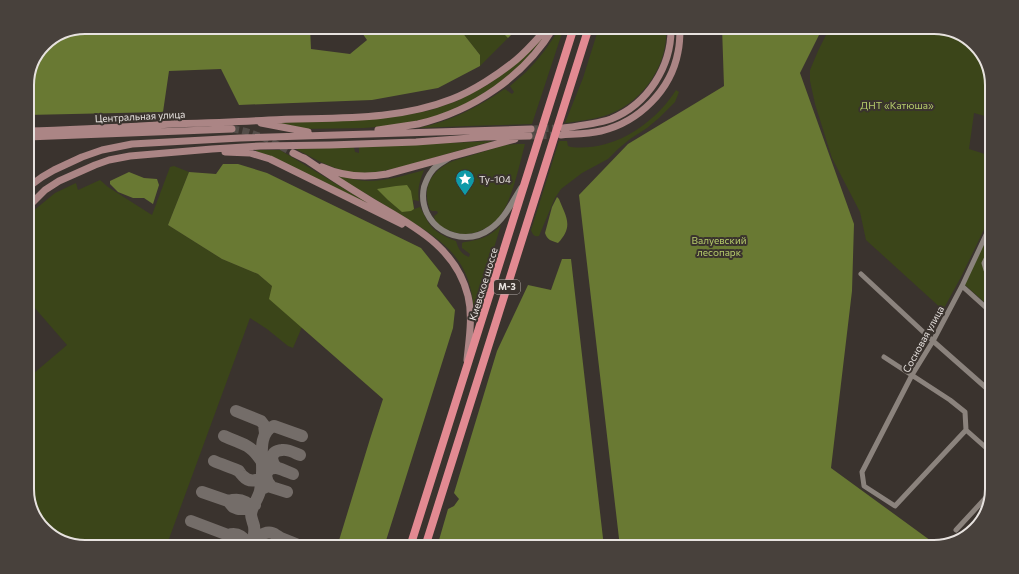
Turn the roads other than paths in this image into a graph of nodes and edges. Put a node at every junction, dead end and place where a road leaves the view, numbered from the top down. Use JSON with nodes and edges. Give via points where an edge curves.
{"nodes":[{"id":1,"x":542,"y":34,"type":"edge"},
{"id":2,"x":549,"y":34,"type":"edge"},
{"id":3,"x":572,"y":34,"type":"edge"},
{"id":4,"x":586,"y":34,"type":"edge"},
{"id":5,"x":671,"y":34,"type":"edge"},
{"id":6,"x":680,"y":34,"type":"edge"},
{"id":7,"x":253,"y":121,"type":"junction"},
{"id":8,"x":563,"y":128,"type":"tunnel mouth"},
{"id":9,"x":232,"y":129,"type":"tunnel mouth"},
{"id":10,"x":34,"y":131,"type":"edge"},
{"id":11,"x":530,"y":132,"type":"junction"},
{"id":12,"x":326,"y":135,"type":"junction"},
{"id":13,"x":355,"y":135,"type":"junction"},
{"id":14,"x":561,"y":135,"type":"tunnel mouth"},
{"id":15,"x":34,"y":137,"type":"edge"},
{"id":16,"x":205,"y":150,"type":"junction"},
{"id":17,"x":293,"y":153,"type":"tunnel mouth"},
{"id":18,"x":452,"y":156,"type":"junction"},
{"id":19,"x":304,"y":158,"type":"junction"},
{"id":20,"x":525,"y":181,"type":"junction"},
{"id":21,"x":34,"y":183,"type":"edge"},
{"id":22,"x":45,"y":190,"type":"junction"},
{"id":23,"x":34,"y":198,"type":"edge"},
{"id":24,"x":34,"y":201,"type":"edge"},
{"id":25,"x":985,"y":237,"type":"edge"},
{"id":26,"x":430,"y":238,"type":"junction"},
{"id":27,"x":861,"y":274,"type":"dead end"},
{"id":28,"x":962,"y":286,"type":"junction"},
{"id":29,"x":985,"y":307,"type":"edge"},
{"id":30,"x":933,"y":341,"type":"junction"},
{"id":31,"x":884,"y":357,"type":"dead end"},
{"id":32,"x":466,"y":372,"type":"junction"},
{"id":33,"x":912,"y":375,"type":"junction"},
{"id":34,"x":985,"y":387,"type":"edge"},
{"id":35,"x":966,"y":430,"type":"junction"},
{"id":36,"x":985,"y":447,"type":"edge"},
{"id":37,"x":984,"y":500,"type":"edge"},
{"id":38,"x":956,"y":530,"type":"dead end"},
{"id":39,"x":412,"y":540,"type":"edge"},
{"id":40,"x":427,"y":540,"type":"edge"}],
"edges":[{"from":1,"to":7,"type":"main road","name":"Центральная улица","via":[[524,53],[498,73],[475,88],[432,106],[363,117]]},
{"from":2,"to":13,"type":"main road","via":[[519,71],[482,98],[448,114],[418,124]]},
{"from":3,"to":20,"type":"highway","name":"Киевское шоссе","number":"М-3"},
{"from":4,"to":40,"type":"highway","number":"М-3"},
{"from":5,"to":8,"type":"main road","via":[[664,67],[641,100],[606,120]]},
{"from":6,"to":14,"type":"main road","via":[[673,69],[656,98],[645,108],[623,123],[606,130]]},
{"from":7,"to":10,"type":"main road","name":"Центральная улица"},
{"from":7,"to":12,"type":"main road"},
{"from":9,"to":15,"type":"main road","name":"Центральная улица"},
{"from":11,"to":13,"type":"main road","via":[[483,130]]},
{"from":11,"to":16,"type":"main road","via":[[416,142]]},
{"from":11,"to":18,"type":"main road"},
{"from":12,"to":13,"type":"main road"},
{"from":12,"to":21,"type":"main road","via":[[128,144],[102,150],[60,166]]},
{"from":16,"to":22,"type":"main road","via":[[141,154],[109,160]]},
{"from":16,"to":26,"type":"main road","via":[[247,153],[270,159]]},
{"from":17,"to":19,"type":"main road"},
{"from":18,"to":19,"type":"main road","via":[[374,176],[337,172]]},
{"from":18,"to":20,"type":"street","via":[[430,173],[424,186],[423,197],[425,209],[431,220],[451,235],[472,237],[490,230],[504,216]]},
{"from":19,"to":26,"type":"main road"},
{"from":20,"to":32,"type":"highway","name":"Киевское шоссе","number":"М-3"},
{"from":22,"to":23,"type":"street"},
{"from":22,"to":24,"type":"main road"},
{"from":25,"to":28,"type":"street","name":"Сосновая улица"},
{"from":26,"to":32,"type":"main road","via":[[453,262],[466,290],[470,315]]},
{"from":27,"to":30,"type":"street"},
{"from":28,"to":29,"type":"street"},
{"from":28,"to":30,"type":"street","name":"Сосновая улица"},
{"from":30,"to":33,"type":"street","name":"Сосновая улица"},
{"from":30,"to":34,"type":"street"},
{"from":31,"to":33,"type":"street"},
{"from":32,"to":39,"type":"highway","name":"Киевское шоссе","number":"М-3"},
{"from":33,"to":35,"type":"street","via":[[965,412]]},
{"from":33,"to":35,"type":"street","name":"Сосновая улица","via":[[862,472],[864,486],[895,506]]},
{"from":35,"to":36,"type":"street"},
{"from":37,"to":38,"type":"street"}]}
